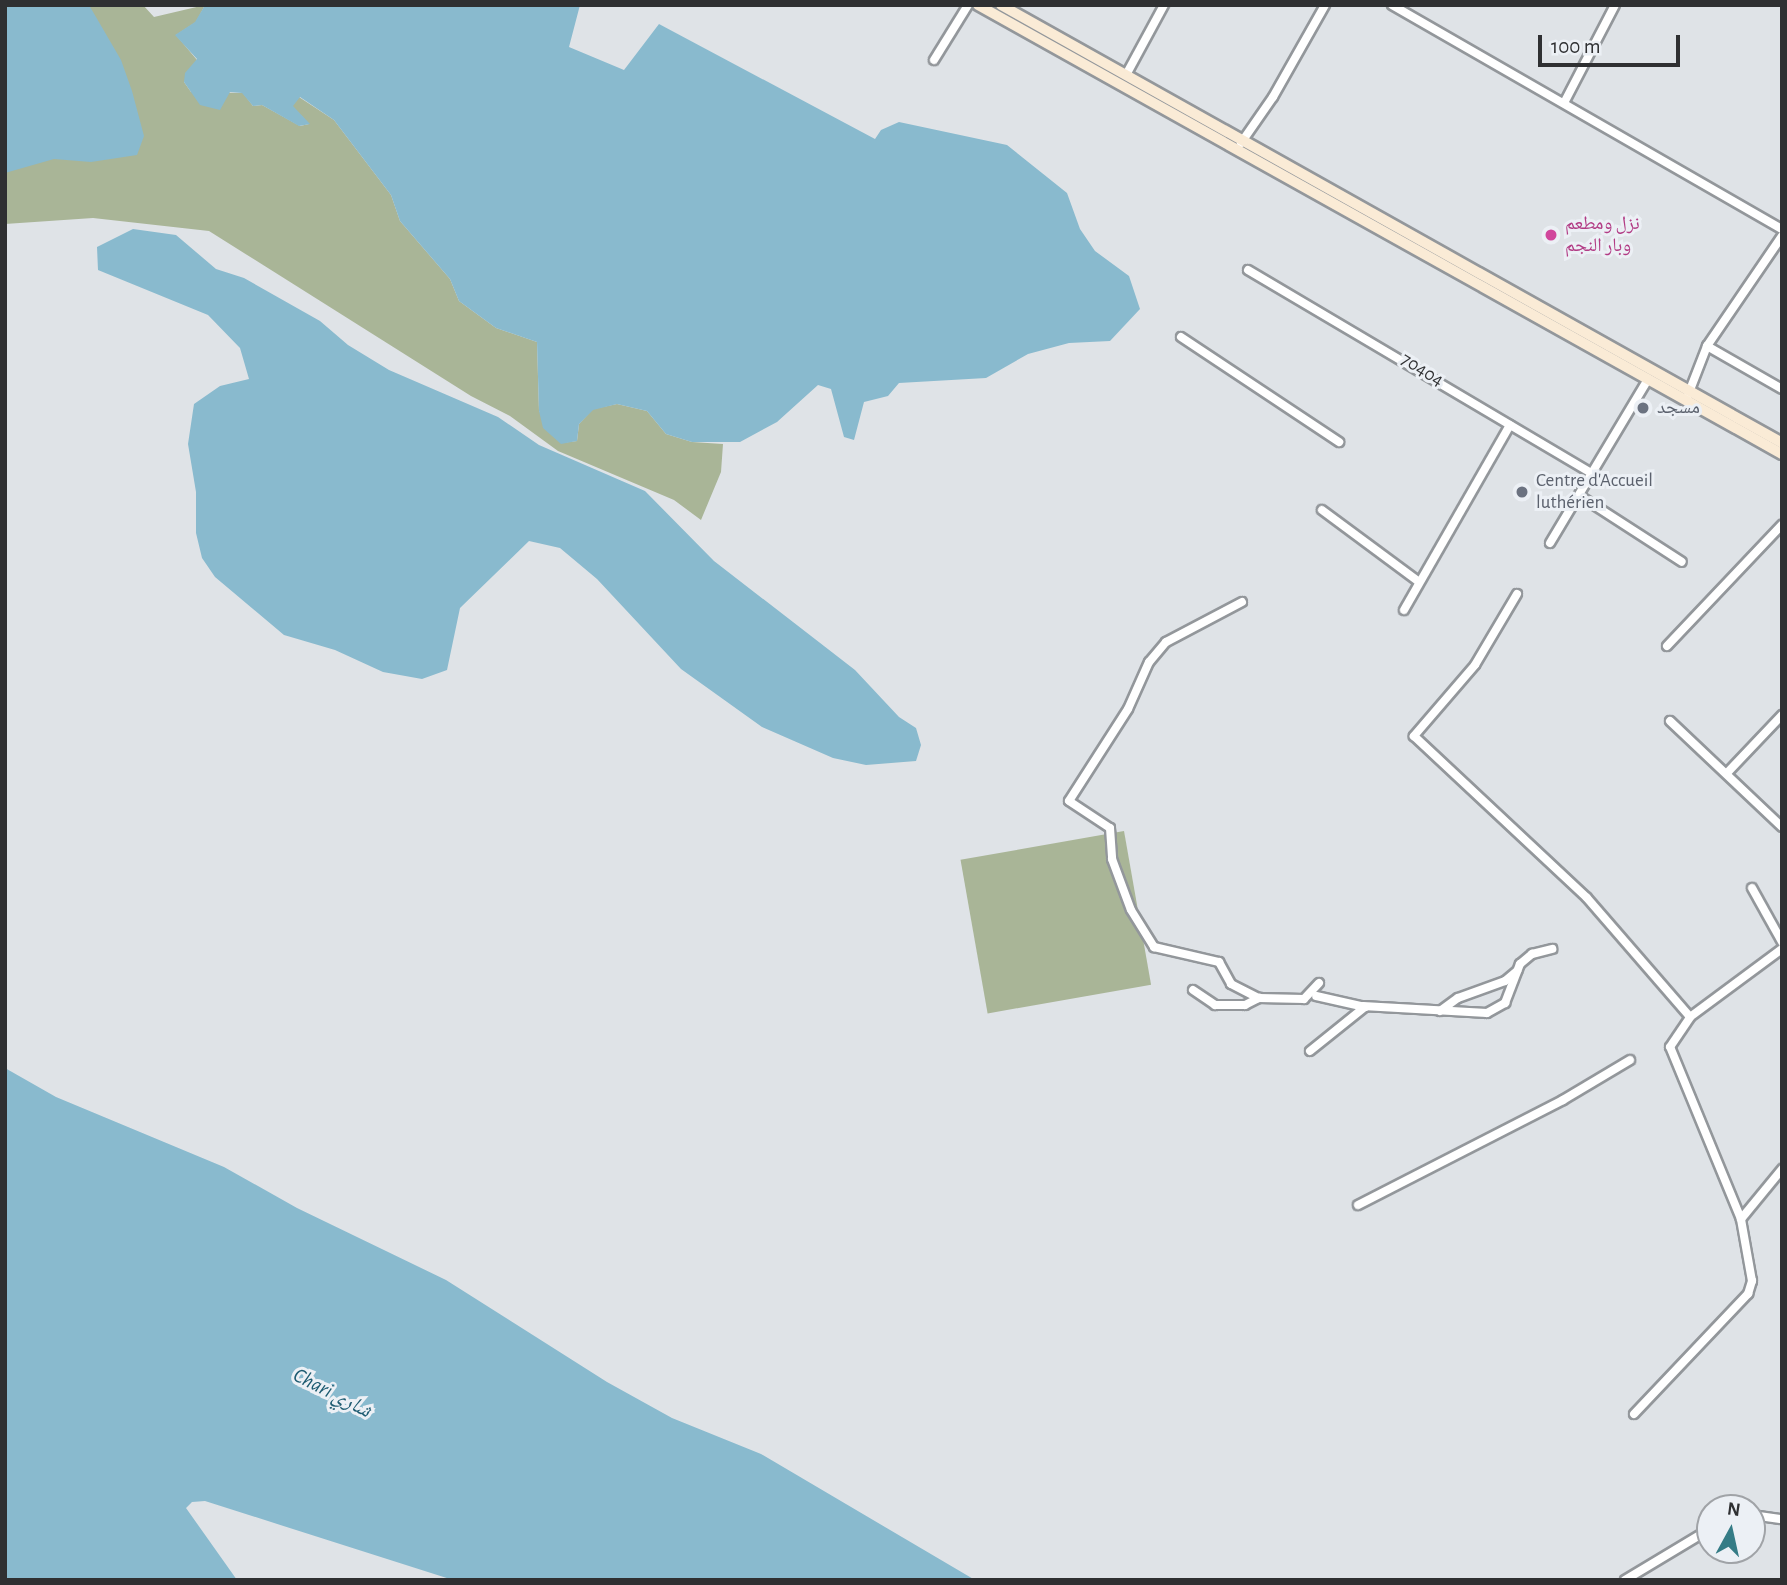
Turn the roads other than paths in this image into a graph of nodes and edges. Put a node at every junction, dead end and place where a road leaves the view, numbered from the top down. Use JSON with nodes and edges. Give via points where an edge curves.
{"nodes":[{"id":1,"x":968,"y":5,"type":"edge"},
{"id":2,"x":978,"y":5,"type":"edge"},
{"id":3,"x":1002,"y":5,"type":"edge"},
{"id":4,"x":1164,"y":5,"type":"edge"},
{"id":5,"x":1325,"y":5,"type":"edge"},
{"id":6,"x":1392,"y":5,"type":"edge"},
{"id":7,"x":1615,"y":5,"type":"edge"},
{"id":8,"x":934,"y":60,"type":"dead end"},
{"id":9,"x":1126,"y":75,"type":"junction"},
{"id":10,"x":1564,"y":103,"type":"junction"},
{"id":11,"x":1240,"y":144,"type":"junction"},
{"id":12,"x":1782,"y":229,"type":"edge"},
{"id":13,"x":1782,"y":236,"type":"edge"},
{"id":14,"x":1248,"y":270,"type":"dead end"},
{"id":15,"x":1181,"y":337,"type":"dead end"},
{"id":16,"x":1707,"y":346,"type":"junction"},
{"id":17,"x":1648,"y":379,"type":"junction"},
{"id":18,"x":1782,"y":389,"type":"edge"},
{"id":19,"x":1688,"y":396,"type":"junction"},
{"id":20,"x":1510,"y":425,"type":"junction"},
{"id":21,"x":1339,"y":442,"type":"dead end"},
{"id":22,"x":1782,"y":443,"type":"edge"},
{"id":23,"x":1782,"y":454,"type":"edge"},
{"id":24,"x":1593,"y":474,"type":"junction"},
{"id":25,"x":1580,"y":496,"type":"junction"},
{"id":26,"x":1322,"y":510,"type":"dead end"},
{"id":27,"x":1782,"y":525,"type":"edge"},
{"id":28,"x":1550,"y":543,"type":"dead end"},
{"id":29,"x":1682,"y":562,"type":"dead end"},
{"id":30,"x":1418,"y":581,"type":"junction"},
{"id":31,"x":1517,"y":594,"type":"dead end"},
{"id":32,"x":1242,"y":602,"type":"dead end"},
{"id":33,"x":1404,"y":610,"type":"dead end"},
{"id":34,"x":1667,"y":646,"type":"dead end"},
{"id":35,"x":1782,"y":715,"type":"edge"},
{"id":36,"x":1670,"y":721,"type":"dead end"},
{"id":37,"x":1727,"y":773,"type":"junction"},
{"id":38,"x":1782,"y":827,"type":"edge"},
{"id":39,"x":1752,"y":888,"type":"dead end"},
{"id":40,"x":1782,"y":942,"type":"edge"},
{"id":41,"x":1552,"y":949,"type":"dead end"},
{"id":42,"x":1782,"y":949,"type":"edge"},
{"id":43,"x":1518,"y":970,"type":"junction"},
{"id":44,"x":1319,"y":983,"type":"dead end"},
{"id":45,"x":1193,"y":990,"type":"dead end"},
{"id":46,"x":1316,"y":996,"type":"dead end"},
{"id":47,"x":1259,"y":998,"type":"junction"},
{"id":48,"x":1363,"y":1006,"type":"junction"},
{"id":49,"x":1440,"y":1011,"type":"junction"},
{"id":50,"x":1690,"y":1017,"type":"junction"},
{"id":51,"x":1310,"y":1051,"type":"dead end"},
{"id":52,"x":1630,"y":1060,"type":"dead end"},
{"id":53,"x":1782,"y":1169,"type":"edge"},
{"id":54,"x":1359,"y":1205,"type":"dead end"},
{"id":55,"x":1741,"y":1219,"type":"junction"},
{"id":56,"x":1634,"y":1414,"type":"dead end"},
{"id":57,"x":1696,"y":1537,"type":"edge"},
{"id":58,"x":1625,"y":1580,"type":"edge"}],
"edges":[{"from":1,"to":8,"type":"street"},
{"from":2,"to":11,"type":"main road"},
{"from":3,"to":9,"type":"main road"},
{"from":4,"to":9,"type":"street"},
{"from":5,"to":11,"type":"street","via":[[1273,97]]},
{"from":6,"to":10,"type":"street"},
{"from":7,"to":10,"type":"street"},
{"from":9,"to":11,"type":"main road"},
{"from":10,"to":12,"type":"street"},
{"from":11,"to":17,"type":"main road"},
{"from":11,"to":19,"type":"main road"},
{"from":13,"to":16,"type":"street"},
{"from":14,"to":20,"type":"street","name":"70404"},
{"from":15,"to":21,"type":"street"},
{"from":16,"to":18,"type":"street"},
{"from":16,"to":19,"type":"street"},
{"from":17,"to":19,"type":"main road"},
{"from":17,"to":24,"type":"street"},
{"from":19,"to":22,"type":"main road"},
{"from":19,"to":23,"type":"main road"},
{"from":20,"to":24,"type":"street","name":"70404"},
{"from":20,"to":30,"type":"street"},
{"from":24,"to":25,"type":"street"},
{"from":25,"to":28,"type":"street"},
{"from":25,"to":29,"type":"street"},
{"from":26,"to":30,"type":"street"},
{"from":27,"to":34,"type":"street"},
{"from":30,"to":33,"type":"street"},
{"from":31,"to":50,"type":"street","via":[[1475,664],[1414,736],[1587,898]]},
{"from":32,"to":47,"type":"street","via":[[1166,642],[1149,662],[1128,709],[1069,802],[1110,828],[1112,859],[1131,910],[1154,947],[1219,962],[1231,984]]},
{"from":35,"to":37,"type":"street"},
{"from":36,"to":37,"type":"street"},
{"from":37,"to":38,"type":"street"},
{"from":39,"to":40,"type":"street"},
{"from":41,"to":43,"type":"street","via":[[1532,954]]},
{"from":42,"to":50,"type":"street"},
{"from":43,"to":49,"type":"street","via":[[1505,981],[1458,998]]},
{"from":43,"to":49,"type":"street","via":[[1505,1003],[1487,1013]]},
{"from":44,"to":47,"type":"street","via":[[1304,999]]},
{"from":45,"to":47,"type":"street","via":[[1214,1005],[1245,1005]]},
{"from":46,"to":48,"type":"street"},
{"from":48,"to":49,"type":"street"},
{"from":48,"to":51,"type":"street"},
{"from":50,"to":55,"type":"street","via":[[1670,1047],[1674,1065]]},
{"from":52,"to":54,"type":"street","via":[[1563,1100]]},
{"from":53,"to":55,"type":"street"},
{"from":55,"to":56,"type":"street","via":[[1752,1262],[1748,1294]]},
{"from":57,"to":58,"type":"street"}]}
